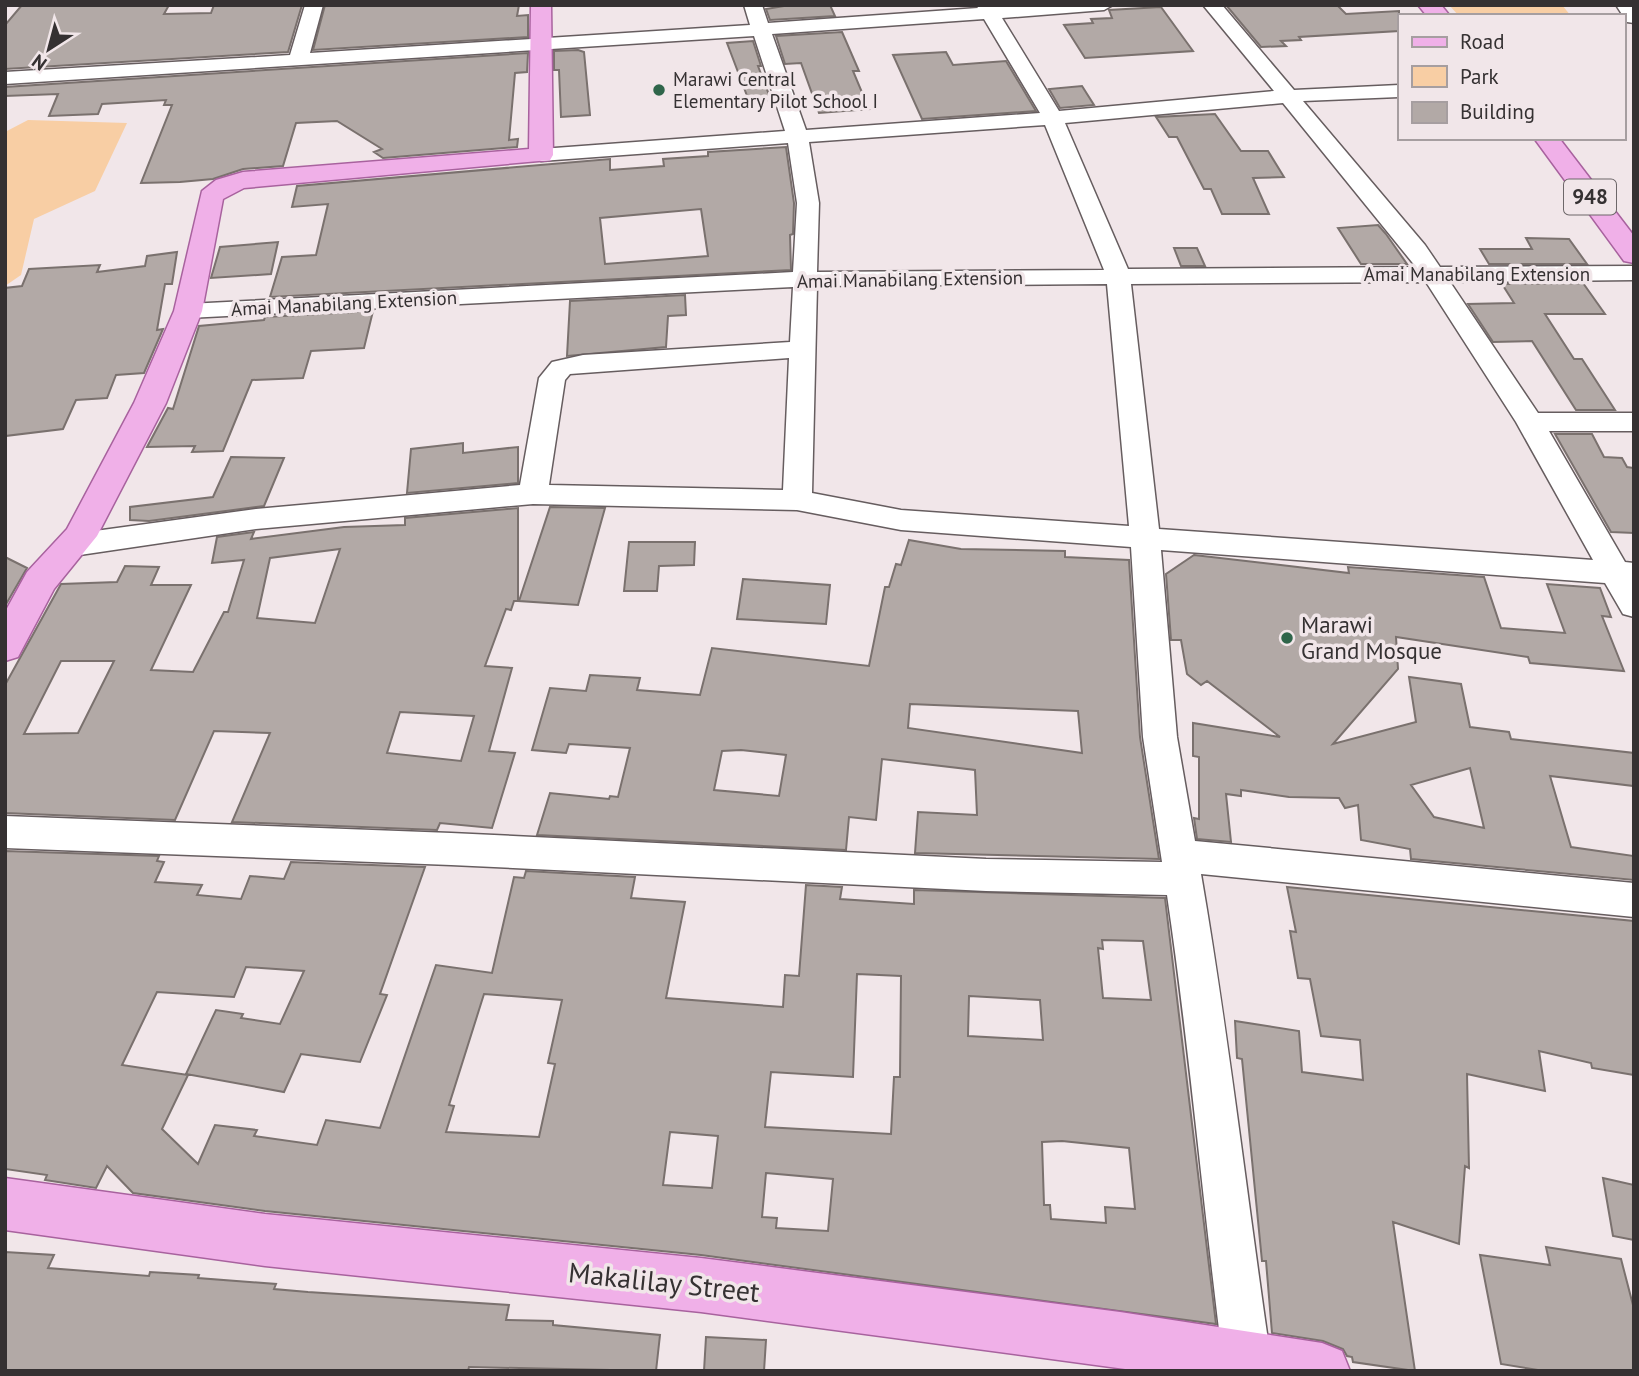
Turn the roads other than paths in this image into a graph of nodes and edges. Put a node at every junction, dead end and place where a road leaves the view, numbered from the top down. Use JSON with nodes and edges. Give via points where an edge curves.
{"nodes":[{"id":1,"x":314,"y":5,"type":"edge"},
{"id":2,"x":541,"y":5,"type":"edge"},
{"id":3,"x":753,"y":5,"type":"edge"},
{"id":4,"x":1104,"y":5,"type":"edge"},
{"id":5,"x":1212,"y":5,"type":"edge"},
{"id":6,"x":1625,"y":5,"type":"edge"},
{"id":7,"x":988,"y":10,"type":"edge"},
{"id":8,"x":1634,"y":18,"type":"edge"},
{"id":9,"x":761,"y":31,"type":"junction"},
{"id":10,"x":542,"y":46,"type":"junction"},
{"id":11,"x":298,"y":61,"type":"junction"},
{"id":12,"x":5,"y":78,"type":"edge"},
{"id":13,"x":1398,"y":92,"type":"edge"},
{"id":14,"x":1289,"y":96,"type":"junction"},
{"id":15,"x":1053,"y":118,"type":"junction"},
{"id":16,"x":798,"y":138,"type":"junction"},
{"id":17,"x":1548,"y":140,"type":"edge"},
{"id":18,"x":1566,"y":140,"type":"edge"},
{"id":19,"x":541,"y":155,"type":"junction"},
{"id":20,"x":1634,"y":229,"type":"edge"},
{"id":21,"x":1634,"y":255,"type":"edge"},
{"id":22,"x":1634,"y":273,"type":"edge"},
{"id":23,"x":1433,"y":274,"type":"junction"},
{"id":24,"x":1118,"y":275,"type":"junction"},
{"id":25,"x":808,"y":279,"type":"junction"},
{"id":26,"x":188,"y":311,"type":"junction"},
{"id":27,"x":804,"y":349,"type":"junction"},
{"id":28,"x":1530,"y":422,"type":"junction"},
{"id":29,"x":1634,"y":422,"type":"edge"},
{"id":30,"x":533,"y":494,"type":"junction"},
{"id":31,"x":797,"y":500,"type":"junction"},
{"id":32,"x":1145,"y":538,"type":"junction"},
{"id":33,"x":73,"y":545,"type":"junction"},
{"id":34,"x":1625,"y":573,"type":"edge"},
{"id":35,"x":1634,"y":606,"type":"edge"},
{"id":36,"x":5,"y":647,"type":"edge"},
{"id":37,"x":5,"y":832,"type":"edge"},
{"id":38,"x":1182,"y":868,"type":"junction"},
{"id":39,"x":1634,"y":900,"type":"edge"},
{"id":40,"x":5,"y":1204,"type":"edge"},
{"id":41,"x":1124,"y":1355,"type":"edge"},
{"id":42,"x":1247,"y":1361,"type":"junction"},
{"id":43,"x":1322,"y":1371,"type":"edge"}],
"edges":[{"from":1,"to":11,"type":"street"},
{"from":2,"to":10,"type":"main road"},
{"from":3,"to":9,"type":"street"},
{"from":4,"to":7,"type":"street"},
{"from":5,"to":14,"type":"street"},
{"from":6,"to":8,"type":"street"},
{"from":7,"to":9,"type":"street"},
{"from":7,"to":15,"type":"street"},
{"from":9,"to":10,"type":"street"},
{"from":9,"to":16,"type":"street"},
{"from":10,"to":11,"type":"street"},
{"from":10,"to":19,"type":"main road"},
{"from":11,"to":12,"type":"street"},
{"from":13,"to":14,"type":"street"},
{"from":14,"to":15,"type":"street"},
{"from":14,"to":23,"type":"street","via":[[1398,224]]},
{"from":15,"to":16,"type":"street"},
{"from":15,"to":24,"type":"street"},
{"from":16,"to":19,"type":"street"},
{"from":16,"to":25,"type":"street","via":[[808,203]]},
{"from":17,"to":21,"type":"main road","number":"948"},
{"from":18,"to":20,"type":"main road","number":"948"},
{"from":19,"to":26,"type":"main road","via":[[225,184],[212,196]]},
{"from":22,"to":23,"type":"street","name":"Amai Manabilang Extension"},
{"from":23,"to":24,"type":"street","name":"Amai Manabilang Extension"},
{"from":23,"to":28,"type":"street"},
{"from":24,"to":25,"type":"street","name":"Amai Manabilang Extension"},
{"from":24,"to":32,"type":"street"},
{"from":25,"to":26,"type":"street","name":"Amai Manabilang Extension"},
{"from":25,"to":27,"type":"street"},
{"from":26,"to":33,"type":"main road","via":[[150,403]]},
{"from":27,"to":30,"type":"street","via":[[561,368],[552,378]]},
{"from":27,"to":31,"type":"street"},
{"from":28,"to":29,"type":"street"},
{"from":28,"to":34,"type":"street"},
{"from":30,"to":31,"type":"street"},
{"from":30,"to":33,"type":"street","via":[[256,519]]},
{"from":31,"to":32,"type":"street","via":[[901,520]]},
{"from":32,"to":34,"type":"street"},
{"from":32,"to":38,"type":"street","via":[[1160,737]]},
{"from":33,"to":36,"type":"main road","via":[[40,581]]},
{"from":34,"to":35,"type":"street"},
{"from":37,"to":38,"type":"street","via":[[973,875]]},
{"from":38,"to":39,"type":"street"},
{"from":38,"to":42,"type":"street"},
{"from":40,"to":41,"type":"main road","name":"Makalilay Street","via":[[265,1240],[701,1285]]},
{"from":41,"to":42,"type":"main road","name":"Makalilay Street"},
{"from":42,"to":43,"type":"main road","name":"Makalilay Street"}]}
